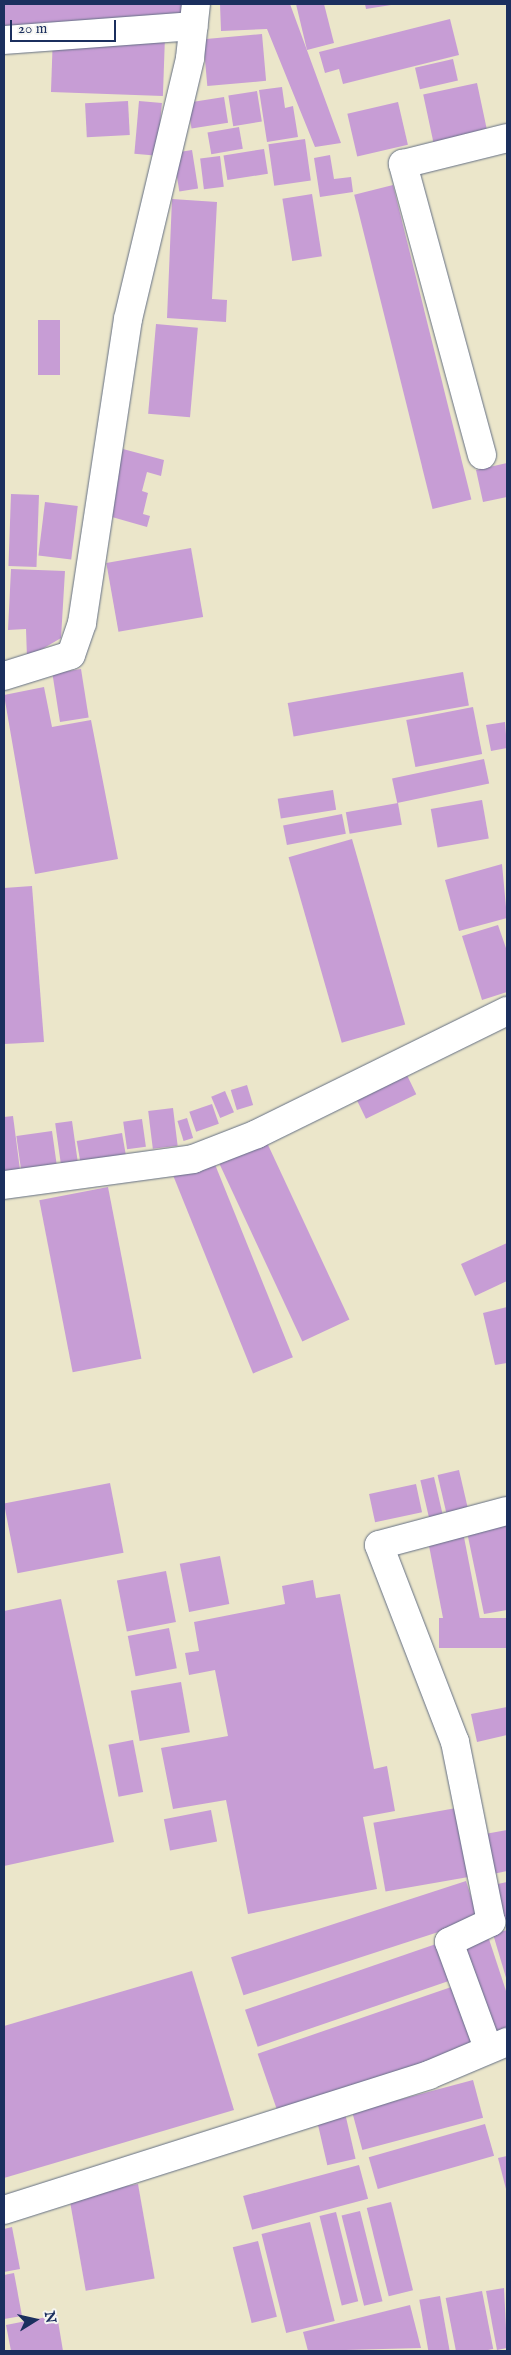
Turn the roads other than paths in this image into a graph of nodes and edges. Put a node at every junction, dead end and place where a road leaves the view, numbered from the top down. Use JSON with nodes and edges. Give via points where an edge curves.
{"nodes":[{"id":1,"x":195,"y":15,"type":"edge"},
{"id":2,"x":4,"y":40,"type":"edge"},
{"id":3,"x":507,"y":138,"type":"edge"},
{"id":4,"x":482,"y":455,"type":"dead end"},
{"id":5,"x":4,"y":676,"type":"edge"},
{"id":6,"x":507,"y":1011,"type":"edge"},
{"id":7,"x":4,"y":1185,"type":"edge"},
{"id":8,"x":507,"y":1512,"type":"edge"},
{"id":9,"x":498,"y":2045,"type":"edge"},
{"id":10,"x":4,"y":2210,"type":"edge"}],
"edges":[{"from":1,"to":2,"type":"street"},
{"from":1,"to":5,"type":"street","via":[[128,319],[82,623],[71,655]]},
{"from":3,"to":4,"type":"street","via":[[403,164]]},
{"from":6,"to":7,"type":"street","via":[[258,1134],[193,1159]]},
{"from":8,"to":9,"type":"street","via":[[379,1545],[455,1742],[491,1922],[449,1942]]},
{"from":9,"to":10,"type":"street","via":[[429,2075]]}]}
